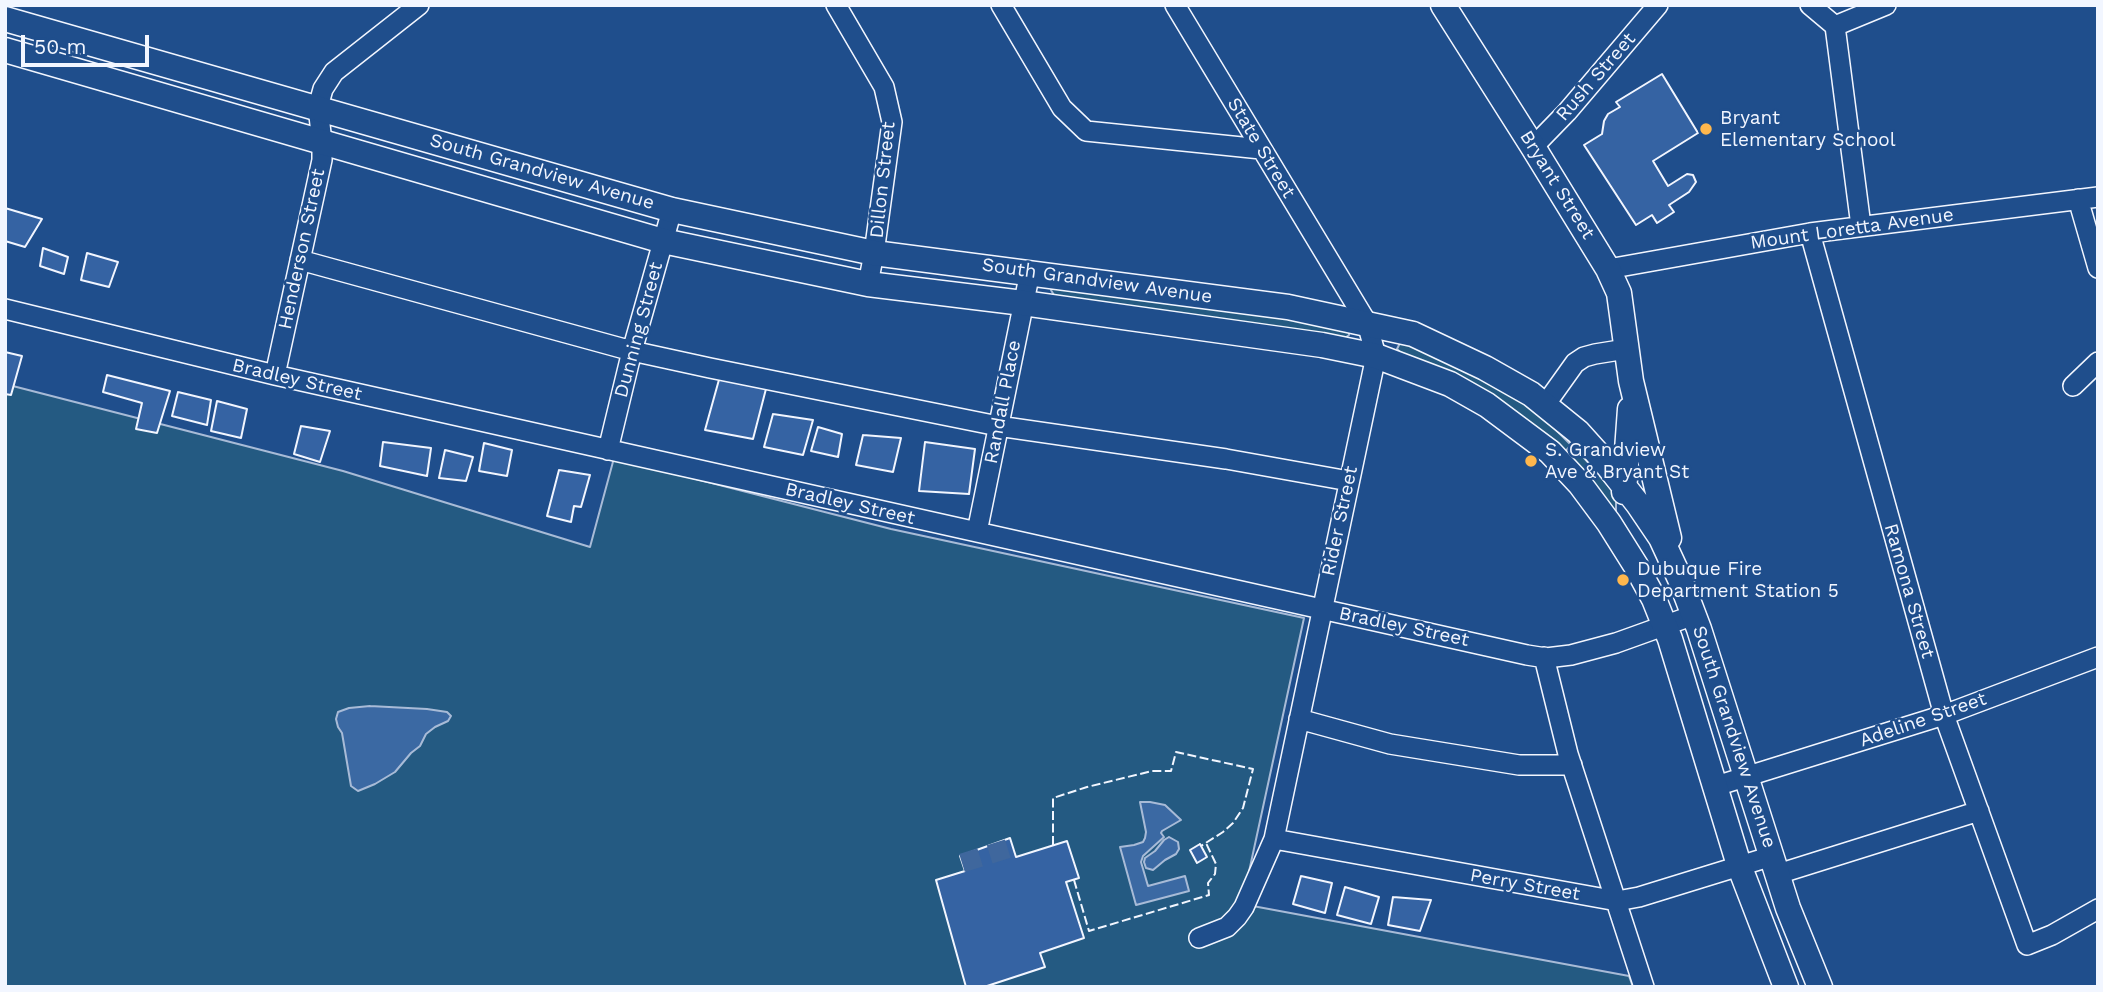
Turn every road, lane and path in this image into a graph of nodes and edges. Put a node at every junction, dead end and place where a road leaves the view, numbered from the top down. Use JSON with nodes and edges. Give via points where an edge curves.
{"nodes":[{"id":1,"x":419,"y":5,"type":"edge"},
{"id":2,"x":836,"y":5,"type":"edge"},
{"id":3,"x":1001,"y":5,"type":"edge"},
{"id":4,"x":1175,"y":5,"type":"edge"},
{"id":5,"x":1443,"y":5,"type":"edge"},
{"id":6,"x":1658,"y":5,"type":"edge"},
{"id":7,"x":1810,"y":5,"type":"edge"},
{"id":8,"x":1886,"y":5,"type":"edge"},
{"id":9,"x":1858,"y":11,"type":"edge"},
{"id":10,"x":5,"y":19,"type":"edge"},
{"id":11,"x":1835,"y":26,"type":"junction"},
{"id":12,"x":5,"y":50,"type":"edge"},
{"id":13,"x":320,"y":124,"type":"junction"},
{"id":14,"x":1534,"y":147,"type":"junction"},
{"id":15,"x":1261,"y":149,"type":"junction"},
{"id":16,"x":2098,"y":197,"type":"edge"},
{"id":17,"x":2078,"y":199,"type":"junction"},
{"id":18,"x":673,"y":210,"type":"junction"},
{"id":19,"x":1861,"y":226,"type":"junction"},
{"id":20,"x":1810,"y":233,"type":"junction"},
{"id":21,"x":663,"y":241,"type":"junction"},
{"id":22,"x":874,"y":253,"type":"junction"},
{"id":23,"x":300,"y":260,"type":"junction"},
{"id":24,"x":2098,"y":268,"type":"edge"},
{"id":25,"x":1608,"y":269,"type":"junction"},
{"id":26,"x":1030,"y":272,"type":"junction"},
{"id":27,"x":868,"y":284,"type":"junction"},
{"id":28,"x":1347,"y":290,"type":"joint"},
{"id":29,"x":1023,"y":303,"type":"junction"},
{"id":30,"x":5,"y":309,"type":"edge"},
{"id":31,"x":1367,"y":323,"type":"junction"},
{"id":32,"x":1626,"y":349,"type":"junction"},
{"id":33,"x":632,"y":351,"type":"junction"},
{"id":34,"x":1376,"y":356,"type":"junction"},
{"id":35,"x":2098,"y":362,"type":"edge"},
{"id":36,"x":275,"y":375,"type":"junction"},
{"id":37,"x":1631,"y":381,"type":"junction"},
{"id":38,"x":2073,"y":386,"type":"dead end"},
{"id":39,"x":1545,"y":405,"type":"junction"},
{"id":40,"x":998,"y":426,"type":"junction"},
{"id":41,"x":1629,"y":427,"type":"junction"},
{"id":42,"x":1586,"y":441,"type":"junction"},
{"id":43,"x":608,"y":450,"type":"junction"},
{"id":44,"x":1349,"y":481,"type":"junction"},
{"id":45,"x":1625,"y":486,"type":"junction"},
{"id":46,"x":977,"y":533,"type":"junction"},
{"id":47,"x":1628,"y":553,"type":"junction"},
{"id":48,"x":1680,"y":579,"type":"junction"},
{"id":49,"x":1322,"y":609,"type":"junction"},
{"id":50,"x":1694,"y":615,"type":"junction"},
{"id":51,"x":1665,"y":626,"type":"junction"},
{"id":52,"x":1544,"y":657,"type":"junction"},
{"id":53,"x":2098,"y":657,"type":"edge"},
{"id":54,"x":1944,"y":715,"type":"junction"},
{"id":55,"x":1299,"y":719,"type":"junction"},
{"id":56,"x":1572,"y":765,"type":"junction"},
{"id":57,"x":1747,"y":778,"type":"junction"},
{"id":58,"x":1716,"y":786,"type":"junction"},
{"id":59,"x":1979,"y":811,"type":"junction"},
{"id":60,"x":1274,"y":839,"type":"junction"},
{"id":61,"x":1739,"y":865,"type":"junction"},
{"id":62,"x":1775,"y":865,"type":"junction"},
{"id":63,"x":1617,"y":901,"type":"junction"},
{"id":64,"x":2098,"y":909,"type":"edge"},
{"id":65,"x":1199,"y":938,"type":"dead end"},
{"id":66,"x":1644,"y":987,"type":"edge"},
{"id":67,"x":1786,"y":987,"type":"edge"},
{"id":68,"x":1820,"y":987,"type":"edge"}],
"edges":[{"from":1,"to":13,"type":"street","name":"Henderson Street","via":[[327,80]]},
{"from":2,"to":22,"type":"street","name":"Dillon Street","via":[[884,87],[892,122]]},
{"from":3,"to":15,"type":"street","via":[[1062,108],[1086,131]]},
{"from":4,"to":15,"type":"street","name":"State Street"},
{"from":5,"to":14,"type":"main road","name":"Bryant Street"},
{"from":6,"to":14,"type":"street","name":"Rush Street"},
{"from":7,"to":11,"type":"street"},
{"from":8,"to":9,"type":"street"},
{"from":9,"to":11,"type":"street"},
{"from":10,"to":13,"type":"main road","name":"South Grandview Avenue"},
{"from":11,"to":19,"type":"street"},
{"from":12,"to":13,"type":"main road","name":"South Grandview Avenue"},
{"from":13,"to":18,"type":"main road","name":"South Grandview Avenue"},
{"from":13,"to":21,"type":"main road","name":"South Grandview Avenue"},
{"from":13,"to":23,"type":"street","name":"Henderson Street","via":[[322,160]]},
{"from":14,"to":25,"type":"main road","name":"Bryant Street"},
{"from":15,"to":28,"type":"street","name":"State Street"},
{"from":16,"to":17,"type":"street","name":"Mount Loretta Avenue"},
{"from":17,"to":19,"type":"street","name":"Mount Loretta Avenue"},
{"from":17,"to":24,"type":"street"},
{"from":18,"to":21,"type":"street","name":"Dunning Street"},
{"from":18,"to":22,"type":"main road","name":"South Grandview Avenue"},
{"from":19,"to":20,"type":"street","name":"Mount Loretta Avenue"},
{"from":20,"to":25,"type":"street","name":"Mount Loretta Avenue"},
{"from":20,"to":54,"type":"street","name":"Ramona Street"},
{"from":21,"to":27,"type":"main road","name":"South Grandview Avenue"},
{"from":21,"to":33,"type":"street","name":"Dunning Street"},
{"from":22,"to":26,"type":"main road","name":"South Grandview Avenue"},
{"from":22,"to":27,"type":"street","name":"Dillon Street"},
{"from":23,"to":33,"type":"street"},
{"from":23,"to":36,"type":"street","name":"Henderson Street"},
{"from":25,"to":32,"type":"main road","name":"Bryant Street","via":[[1619,293]]},
{"from":26,"to":29,"type":"street","name":"Randall Place"},
{"from":26,"to":31,"type":"main road","name":"South Grandview Avenue","via":[[1289,307]]},
{"from":27,"to":29,"type":"main road","name":"South Grandview Avenue"},
{"from":28,"to":31,"type":"street","name":"Rider Street"},
{"from":29,"to":34,"type":"main road","name":"South Grandview Avenue"},
{"from":29,"to":40,"type":"street","name":"Randall Place"},
{"from":30,"to":36,"type":"street","name":"Bradley Street"},
{"from":31,"to":34,"type":"street","name":"Rider Street"},
{"from":31,"to":39,"type":"main road","name":"South Grandview Avenue","via":[[1413,334],[1485,368]]},
{"from":32,"to":37,"type":"main road","name":"Bryant Street"},
{"from":32,"to":39,"type":"street","via":[[1595,354],[1576,363]]},
{"from":33,"to":40,"type":"street"},
{"from":33,"to":43,"type":"street","name":"Dunning Street"},
{"from":34,"to":44,"type":"street","name":"Rider Street"},
{"from":34,"to":47,"type":"main road","name":"South Grandview Avenue","via":[[1450,384],[1523,430],[1580,484]]},
{"from":35,"to":38,"type":"street"},
{"from":36,"to":43,"type":"street","name":"Bradley Street"},
{"from":37,"to":41,"type":"main road"},
{"from":37,"to":48,"type":"main road"},
{"from":39,"to":42,"type":"main road","name":"South Grandview Avenue"},
{"from":40,"to":44,"type":"street"},
{"from":40,"to":46,"type":"street","name":"Randall Place"},
{"from":41,"to":42,"type":"main road","via":[[1615,442],[1599,445]]},
{"from":41,"to":45,"type":"main road"},
{"from":42,"to":45,"type":"main road","name":"South Grandview Avenue"},
{"from":43,"to":46,"type":"street","name":"Bradley Street"},
{"from":44,"to":49,"type":"street","name":"Rider Street"},
{"from":45,"to":47,"type":"main road","via":[[1622,533]]},
{"from":45,"to":48,"type":"main road","name":"South Grandview Avenue","via":[[1661,538]]},
{"from":46,"to":49,"type":"street","name":"Bradley Street"},
{"from":47,"to":51,"type":"main road","name":"South Grandview Avenue"},
{"from":48,"to":50,"type":"main road","name":"South Grandview Avenue"},
{"from":49,"to":52,"type":"street","name":"Bradley Street"},
{"from":49,"to":55,"type":"street","name":"Rider Street"},
{"from":50,"to":51,"type":"street","name":"Bradley Street"},
{"from":50,"to":57,"type":"main road","name":"South Grandview Avenue"},
{"from":51,"to":52,"type":"street","name":"Bradley Street","via":[[1571,655]]},
{"from":51,"to":58,"type":"main road","name":"South Grandview Avenue"},
{"from":52,"to":56,"type":"street"},
{"from":53,"to":54,"type":"street","name":"Adeline Street"},
{"from":54,"to":57,"type":"street","name":"Adeline Street"},
{"from":54,"to":59,"type":"street","name":"Ramona Street"},
{"from":55,"to":56,"type":"street","via":[[1390,744],[1519,765]]},
{"from":55,"to":60,"type":"street","name":"Rider Street"},
{"from":56,"to":63,"type":"street"},
{"from":57,"to":58,"type":"street","name":"Adeline Street"},
{"from":57,"to":62,"type":"main road","name":"South Grandview Avenue"},
{"from":58,"to":61,"type":"main road","name":"South Grandview Avenue"},
{"from":59,"to":62,"type":"street","name":"Perry Street"},
{"from":59,"to":64,"type":"street","name":"Ramona Street","via":[[2027,945]]},
{"from":60,"to":63,"type":"street","name":"Perry Street"},
{"from":60,"to":65,"type":"street","name":"Rider Street","via":[[1237,917],[1227,927]]},
{"from":61,"to":62,"type":"street","name":"Perry Street"},
{"from":61,"to":63,"type":"street","name":"Perry Street"},
{"from":61,"to":67,"type":"main road","name":"South Grandview Avenue"},
{"from":62,"to":68,"type":"main road","name":"South Grandview Avenue"},
{"from":63,"to":66,"type":"street"}]}
